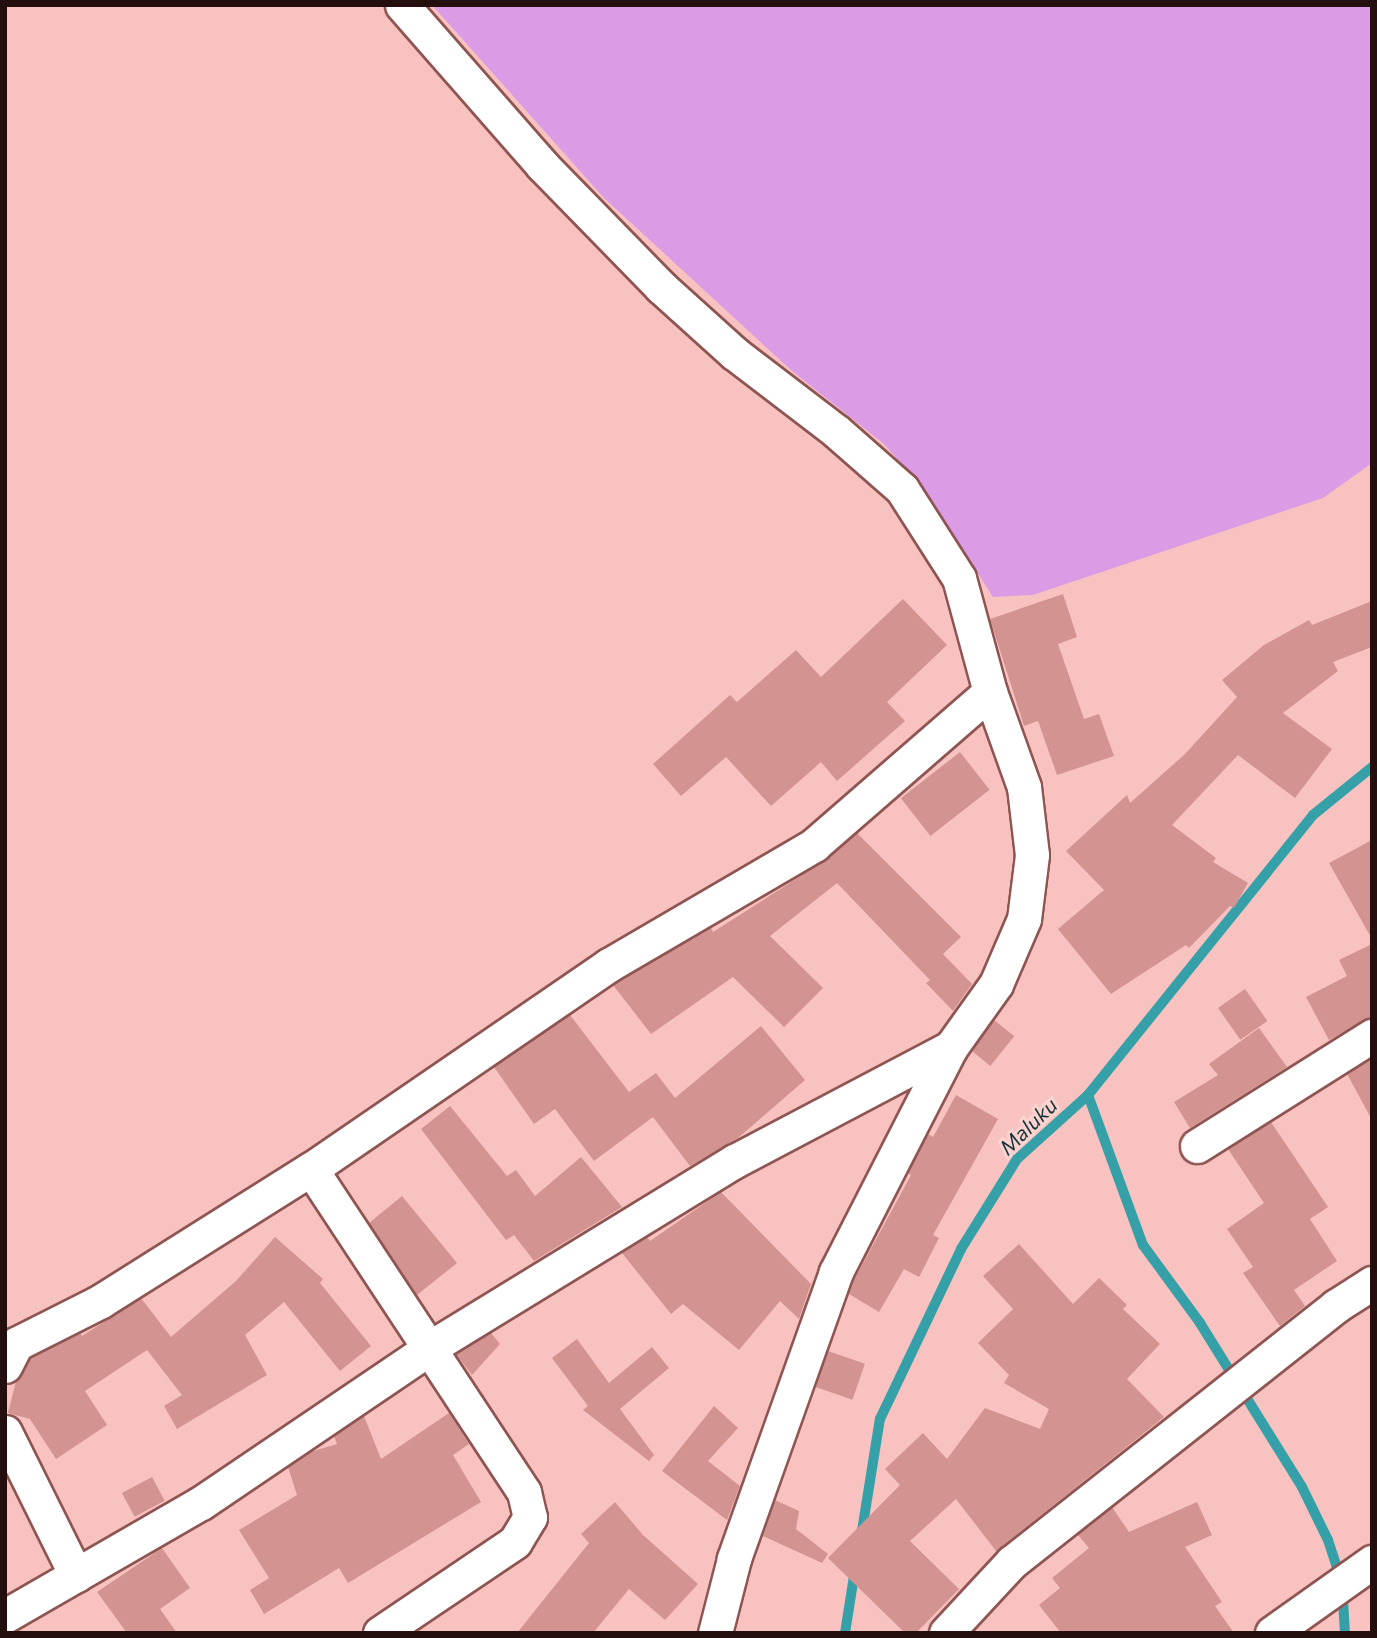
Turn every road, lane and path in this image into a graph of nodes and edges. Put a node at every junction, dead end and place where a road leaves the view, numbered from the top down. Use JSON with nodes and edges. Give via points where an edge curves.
{"nodes":[{"id":1,"x":402,"y":5,"type":"edge"},
{"id":2,"x":990,"y":692,"type":"junction"},
{"id":3,"x":1372,"y":1035,"type":"edge"},
{"id":4,"x":951,"y":1047,"type":"junction"},
{"id":5,"x":1196,"y":1146,"type":"dead end"},
{"id":6,"x":311,"y":1169,"type":"junction"},
{"id":7,"x":1372,"y":1283,"type":"edge"},
{"id":8,"x":431,"y":1347,"type":"junction"},
{"id":9,"x":5,"y":1366,"type":"edge"},
{"id":10,"x":5,"y":1432,"type":"edge"},
{"id":11,"x":1372,"y":1562,"type":"edge"},
{"id":12,"x":76,"y":1576,"type":"junction"},
{"id":13,"x":5,"y":1616,"type":"edge"},
{"id":14,"x":380,"y":1633,"type":"edge"},
{"id":15,"x":715,"y":1633,"type":"edge"},
{"id":16,"x":946,"y":1633,"type":"edge"},
{"id":17,"x":1272,"y":1633,"type":"edge"}],
"edges":[{"from":1,"to":2,"type":"street","via":[[542,165],[662,287],[734,353],[836,430],[902,489],[959,578]]},
{"from":2,"to":4,"type":"street","via":[[1024,787],[1032,855],[1024,919],[996,984]]},
{"from":2,"to":6,"type":"street","via":[[814,845],[609,965]]},
{"from":3,"to":5,"type":"street"},
{"from":4,"to":8,"type":"street","via":[[735,1161]]},
{"from":4,"to":15,"type":"street","via":[[836,1272],[734,1559]]},
{"from":6,"to":8,"type":"street"},
{"from":6,"to":9,"type":"street","via":[[101,1301],[16,1344]]},
{"from":7,"to":16,"type":"street","via":[[1336,1306],[1012,1563]]},
{"from":8,"to":12,"type":"street","via":[[201,1503]]},
{"from":8,"to":14,"type":"street","via":[[524,1492],[530,1517],[515,1542]]},
{"from":10,"to":12,"type":"street"},
{"from":11,"to":17,"type":"street"},
{"from":12,"to":13,"type":"street"}]}
